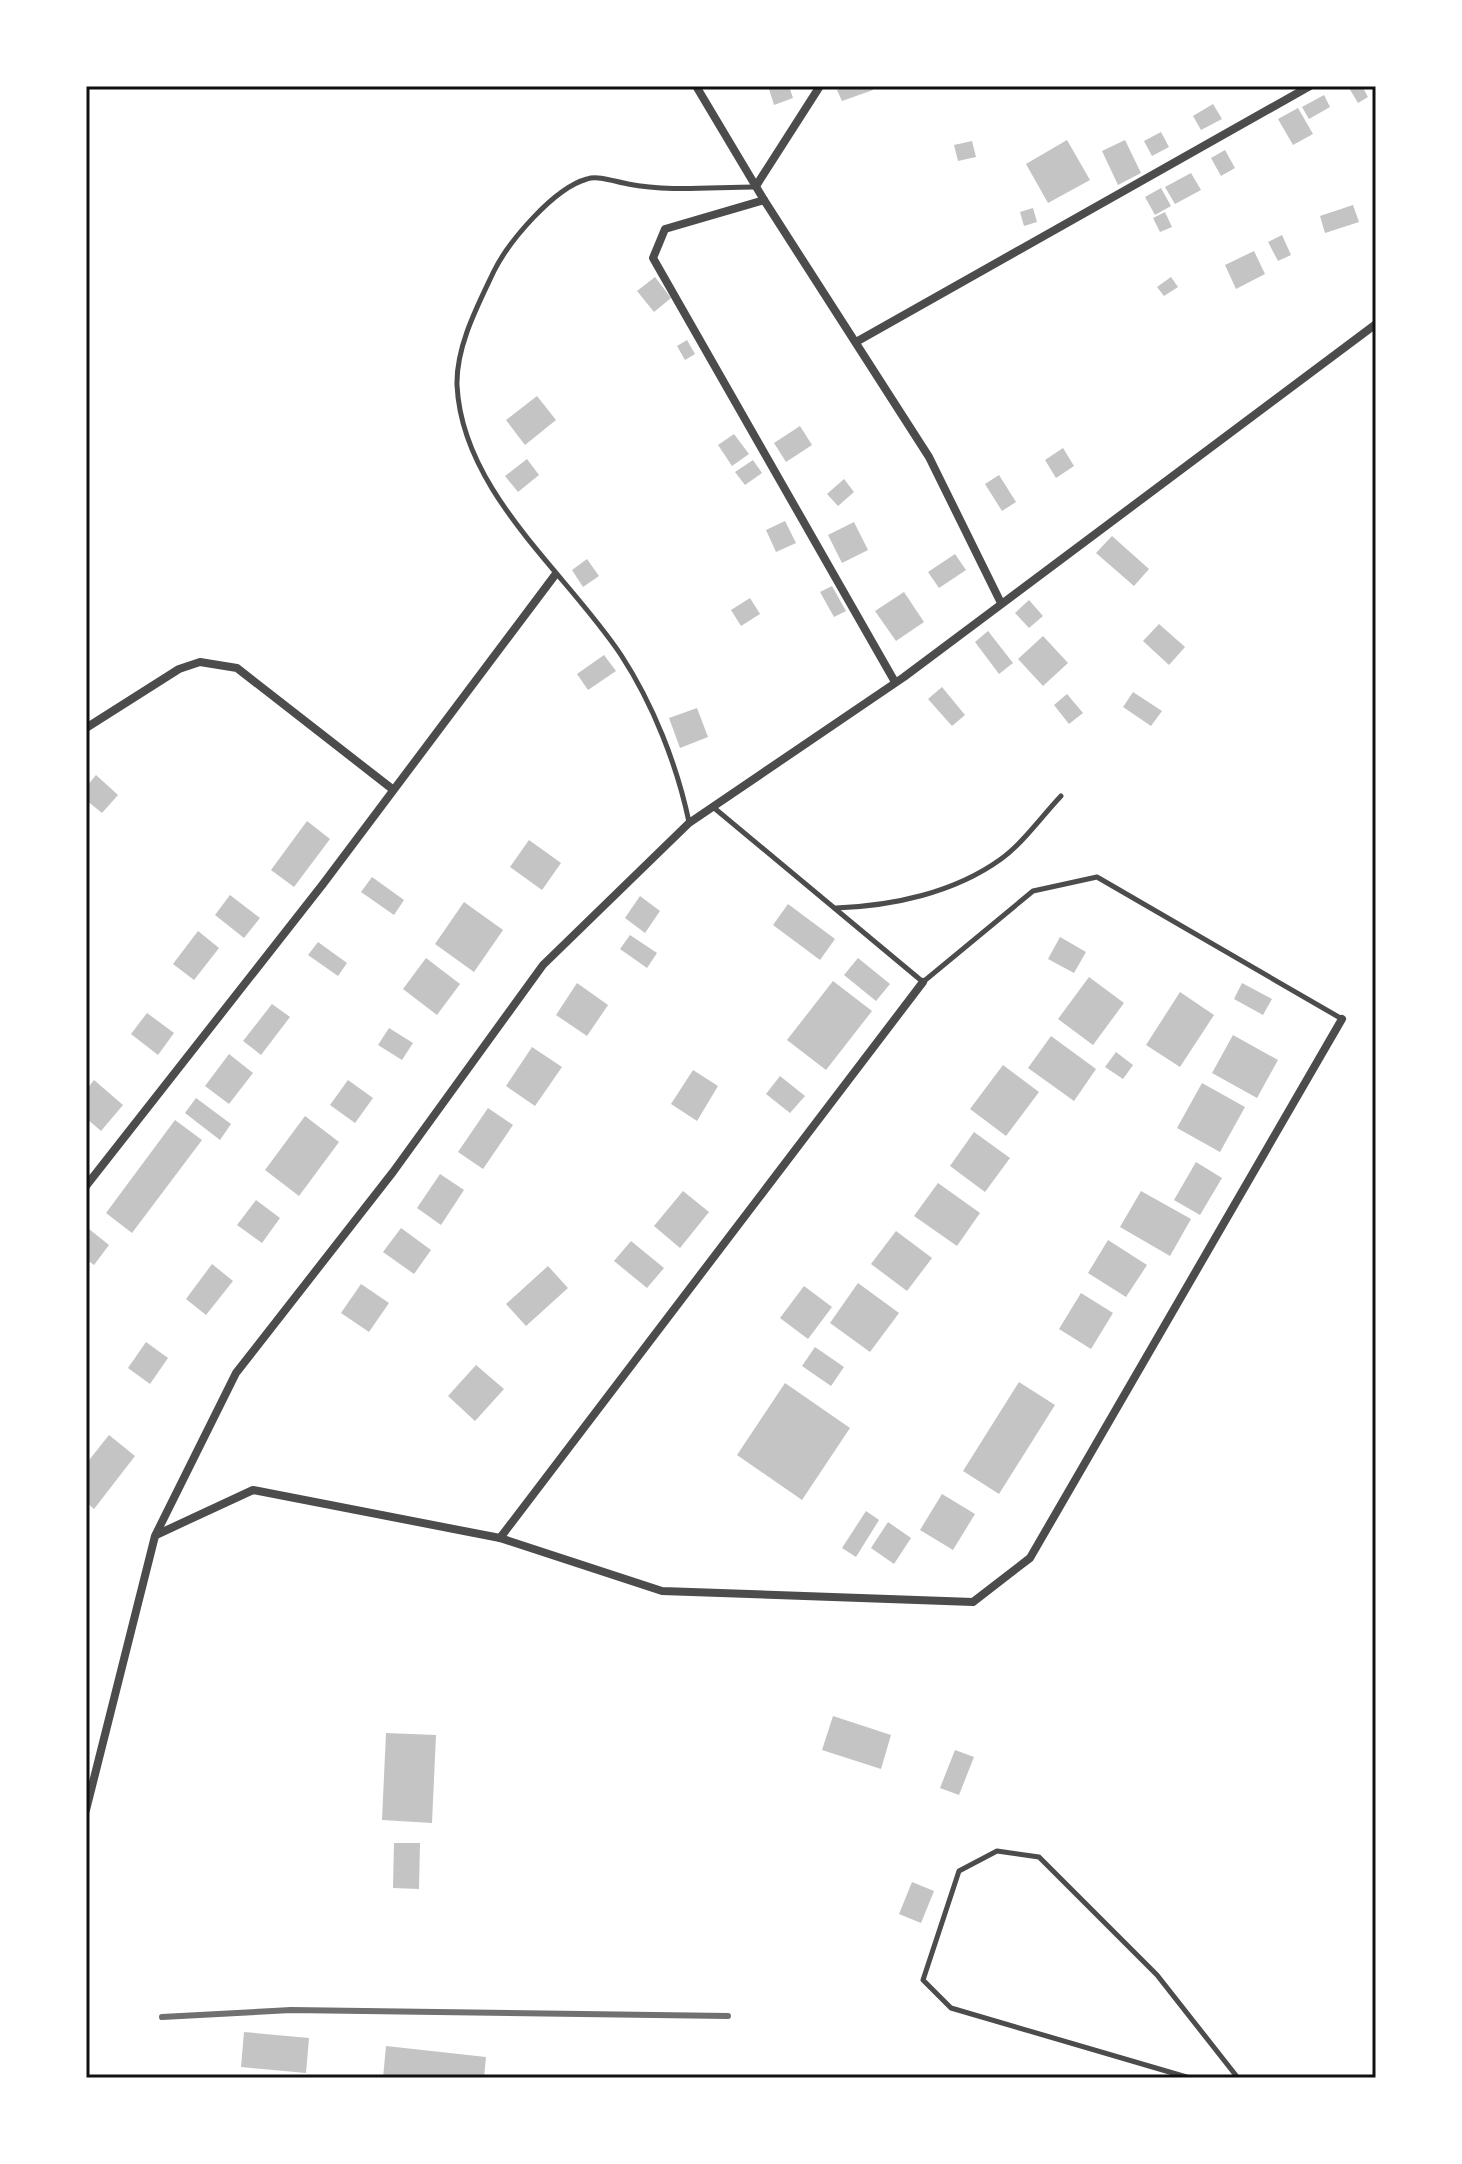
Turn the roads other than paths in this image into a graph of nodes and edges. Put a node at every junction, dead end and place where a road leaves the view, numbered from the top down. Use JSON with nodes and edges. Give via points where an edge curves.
{"nodes":[{"id":1,"x":696,"y":86,"type":"edge"},
{"id":2,"x":820,"y":86,"type":"edge"},
{"id":3,"x":1310,"y":86,"type":"edge"},
{"id":4,"x":756,"y":186,"type":"junction"},
{"id":5,"x":764,"y":200,"type":"junction"},
{"id":6,"x":1376,"y":324,"type":"edge"},
{"id":7,"x":856,"y":342,"type":"junction"},
{"id":8,"x":555,"y":575,"type":"junction"},
{"id":9,"x":1001,"y":603,"type":"junction"},
{"id":10,"x":895,"y":682,"type":"junction"},
{"id":11,"x":86,"y":728,"type":"edge"},
{"id":12,"x":391,"y":788,"type":"junction"},
{"id":13,"x":1061,"y":796,"type":"dead end"},
{"id":14,"x":713,"y":807,"type":"junction"},
{"id":15,"x":689,"y":823,"type":"junction"},
{"id":16,"x":835,"y":908,"type":"junction"},
{"id":17,"x":923,"y":982,"type":"junction"},
{"id":18,"x":1342,"y":1019,"type":"joint"},
{"id":19,"x":86,"y":1186,"type":"edge"},
{"id":20,"x":155,"y":1536,"type":"junction"},
{"id":21,"x":500,"y":1538,"type":"junction"},
{"id":22,"x":86,"y":1810,"type":"edge"},
{"id":23,"x":1190,"y":2078,"type":"edge"},
{"id":24,"x":1238,"y":2078,"type":"edge"}],
"edges":[{"from":1,"to":4,"type":"street"},
{"from":2,"to":4,"type":"street"},
{"from":3,"to":7,"type":"street"},
{"from":4,"to":5,"type":"street"},
{"from":4,"to":8,"type":"lane","via":[[652,189],[589,177],[561,191],[499,261],[460,359],[459,405],[486,479]]},
{"from":5,"to":7,"type":"street"},
{"from":5,"to":10,"type":"street","via":[[665,229],[653,258]]},
{"from":6,"to":9,"type":"street"},
{"from":7,"to":9,"type":"street","via":[[929,457]]},
{"from":8,"to":12,"type":"street"},
{"from":8,"to":15,"type":"lane","via":[[620,654],[644,695],[681,785]]},
{"from":9,"to":10,"type":"street"},
{"from":10,"to":14,"type":"street"},
{"from":11,"to":12,"type":"street","via":[[179,669],[200,662],[237,668]]},
{"from":12,"to":19,"type":"street","via":[[323,884]]},
{"from":13,"to":16,"type":"lane","via":[[1002,859],[960,883],[883,906]]},
{"from":14,"to":15,"type":"street"},
{"from":14,"to":16,"type":"lane"},
{"from":15,"to":20,"type":"street","via":[[543,965],[393,1172],[236,1373]]},
{"from":16,"to":17,"type":"lane"},
{"from":17,"to":18,"type":"lane","via":[[1033,891],[1097,877]]},
{"from":17,"to":21,"type":"street"},
{"from":18,"to":21,"type":"street","via":[[1030,1558],[973,1602],[662,1591]]},
{"from":20,"to":21,"type":"street","via":[[253,1490]]},
{"from":20,"to":22,"type":"street"},
{"from":23,"to":24,"type":"lane","via":[[951,2008],[923,1980],[959,1871],[997,1851],[1039,1857],[1157,1975]]}]}
